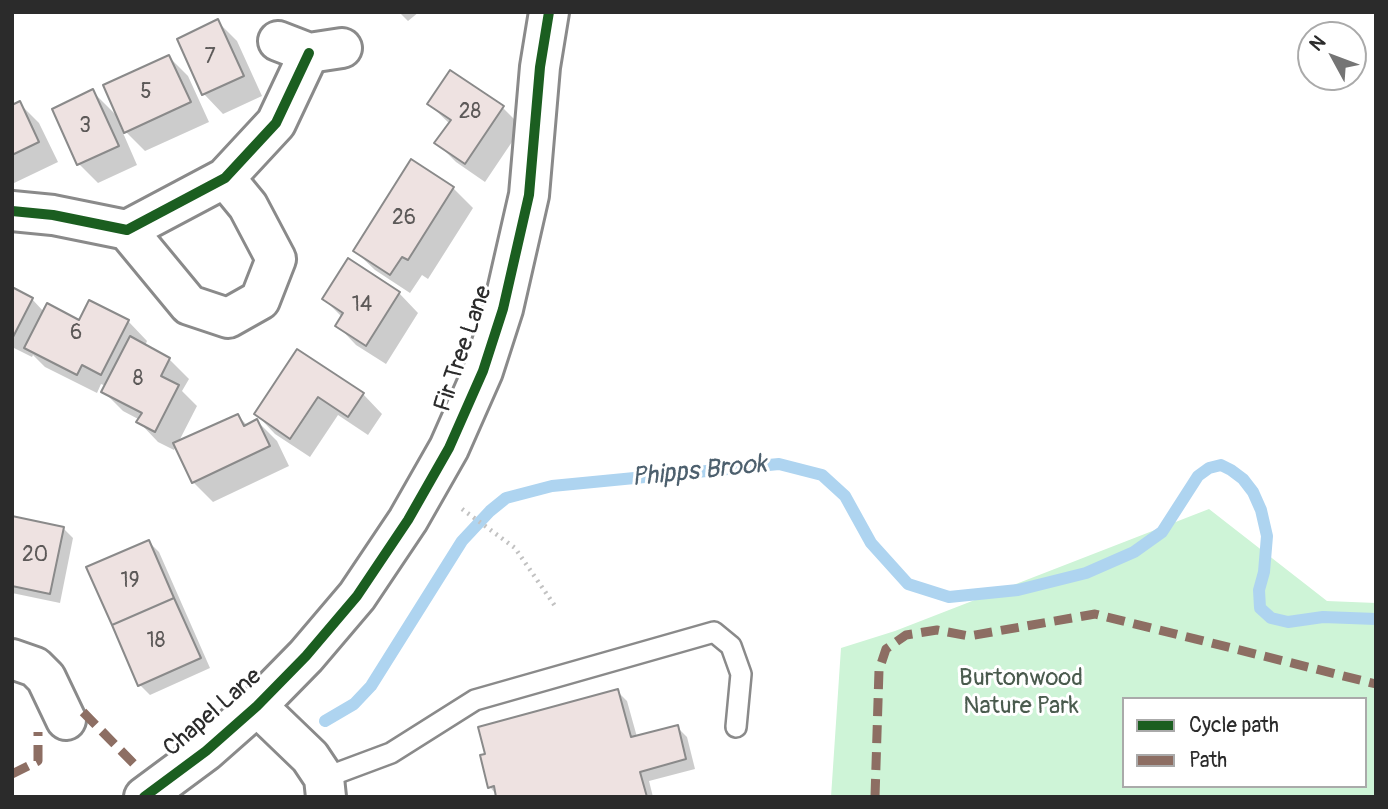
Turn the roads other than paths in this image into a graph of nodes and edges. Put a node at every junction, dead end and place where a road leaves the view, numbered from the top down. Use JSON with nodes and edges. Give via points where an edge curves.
{"nodes":[{"id":1,"x":549,"y":12,"type":"edge"},
{"id":2,"x":310,"y":47,"type":"dead end"},
{"id":3,"x":225,"y":178,"type":"junction"},
{"id":4,"x":12,"y":211,"type":"edge"},
{"id":5,"x":127,"y":230,"type":"junction"},
{"id":6,"x":306,"y":656,"type":"joint"},
{"id":7,"x":12,"y":659,"type":"edge"},
{"id":8,"x":257,"y":706,"type":"junction"},
{"id":9,"x":62,"y":721,"type":"dead end"},
{"id":10,"x":736,"y":727,"type":"dead end"},
{"id":11,"x":325,"y":787,"type":"edge"},
{"id":12,"x":144,"y":797,"type":"edge"}],
"edges":[{"from":1,"to":6,"type":"street","name":"Fir Tree Lane","via":[[528,195],[503,309],[483,371],[449,448],[408,520],[357,596]]},
{"from":2,"to":3,"type":"street","via":[[276,123]]},
{"from":3,"to":5,"type":"street"},
{"from":3,"to":5,"type":"street","via":[[248,206],[276,259],[260,300],[229,318],[189,305]]},
{"from":4,"to":5,"type":"street"},
{"from":6,"to":8,"type":"street","name":"Chapel Lane"},
{"from":7,"to":9,"type":"street","via":[[36,667],[47,678]]},
{"from":8,"to":11,"type":"street","via":[[310,757]]},
{"from":8,"to":12,"type":"street","name":"Chapel Lane"},
{"from":10,"to":11,"type":"lane","via":[[741,674],[731,646],[715,632],[475,700],[391,753]]}]}
